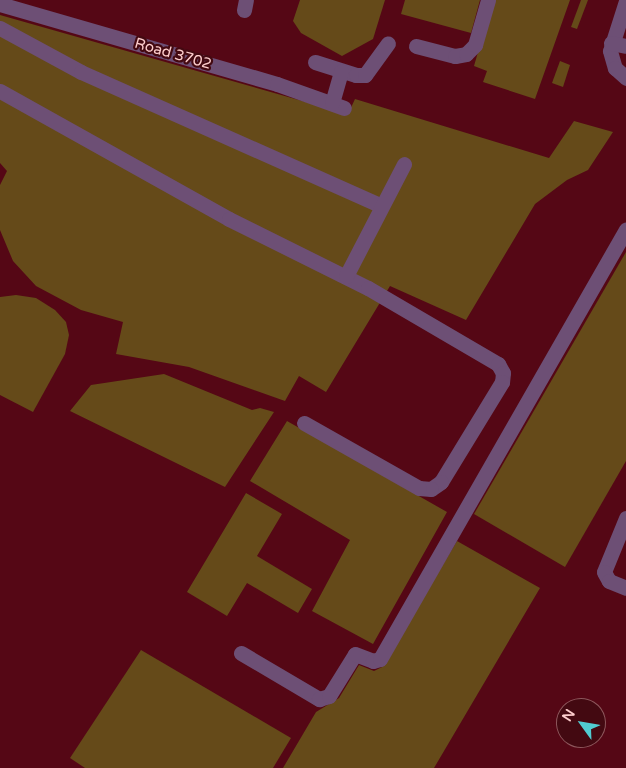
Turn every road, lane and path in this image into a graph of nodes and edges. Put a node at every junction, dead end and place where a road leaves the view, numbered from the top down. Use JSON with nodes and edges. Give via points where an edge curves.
{"nodes":[{"id":1,"x":488,"y":0,"type":"edge"},
{"id":2,"x":626,"y":1,"type":"edge"},
{"id":3,"x":0,"y":4,"type":"edge"},
{"id":4,"x":0,"y":28,"type":"edge"},
{"id":5,"x":388,"y":43,"type":"dead end"},
{"id":6,"x":618,"y":44,"type":"edge"},
{"id":7,"x":416,"y":46,"type":"dead end"},
{"id":8,"x":315,"y":62,"type":"dead end"},
{"id":9,"x":341,"y":71,"type":"junction"},
{"id":10,"x":626,"y":78,"type":"edge"},
{"id":11,"x":0,"y":91,"type":"edge"},
{"id":12,"x":404,"y":164,"type":"dead end"},
{"id":13,"x":382,"y":206,"type":"junction"},
{"id":14,"x":626,"y":230,"type":"edge"},
{"id":15,"x":346,"y":276,"type":"junction"},
{"id":16,"x":304,"y":423,"type":"dead end"},
{"id":17,"x":626,"y":518,"type":"edge"},
{"id":18,"x":626,"y":588,"type":"edge"},
{"id":19,"x":241,"y":653,"type":"dead end"}],
"edges":[{"from":1,"to":7,"type":"street","via":[[475,45],[466,54],[455,56]]},
{"from":2,"to":6,"type":"street"},
{"from":3,"to":9,"type":"street","name":"Road 3702","via":[[277,84],[338,105]]},
{"from":4,"to":13,"type":"street","via":[[81,72]]},
{"from":5,"to":9,"type":"street","via":[[366,75]]},
{"from":6,"to":10,"type":"street","via":[[612,60]]},
{"from":8,"to":9,"type":"street"},
{"from":11,"to":15,"type":"street","via":[[229,219]]},
{"from":12,"to":13,"type":"street"},
{"from":13,"to":15,"type":"street"},
{"from":14,"to":19,"type":"street","via":[[380,659],[373,661],[355,654],[329,696],[319,700]]},
{"from":15,"to":16,"type":"street","via":[[498,364],[503,373],[502,382],[441,482],[431,489],[419,488]]},
{"from":17,"to":18,"type":"street","via":[[604,572],[609,581]]}]}
